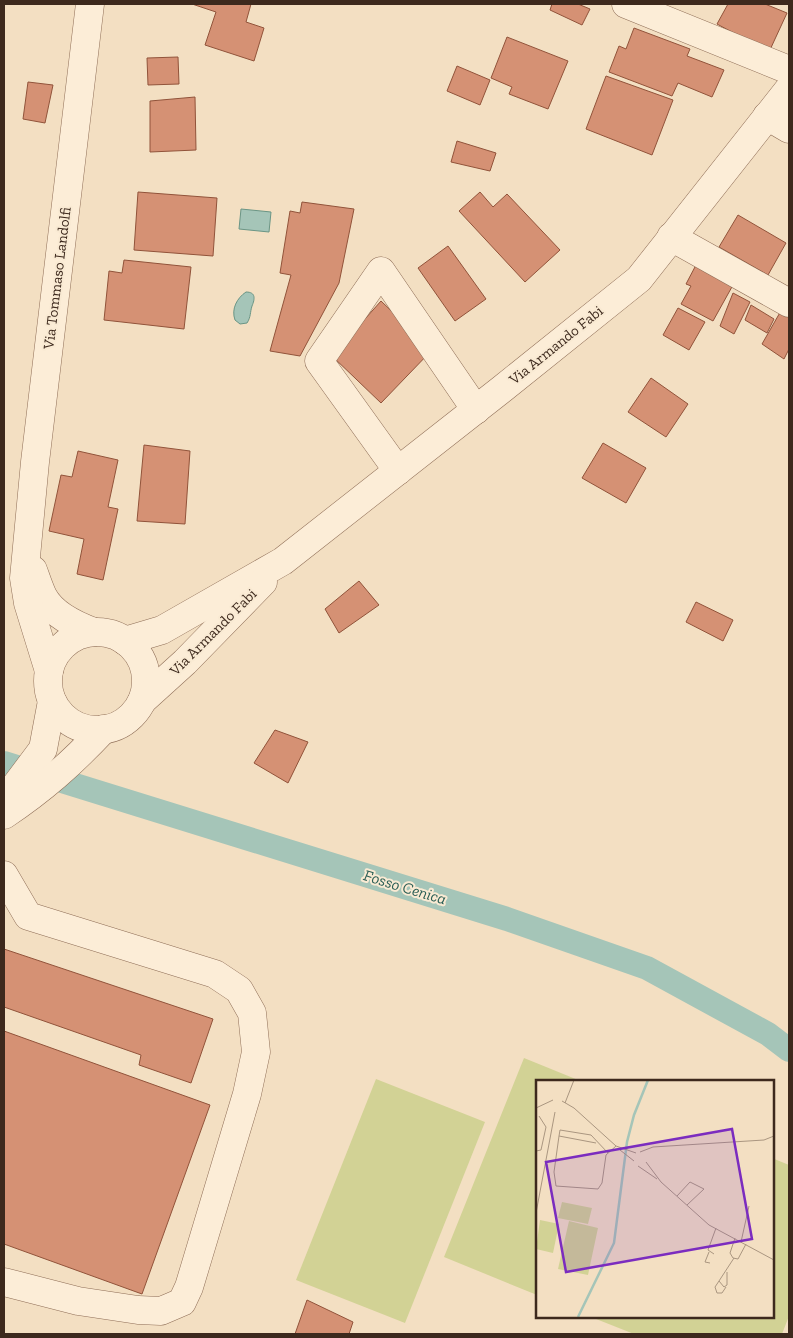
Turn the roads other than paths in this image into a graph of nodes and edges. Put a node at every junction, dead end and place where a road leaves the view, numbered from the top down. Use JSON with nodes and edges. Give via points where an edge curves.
{"nodes":[{"id":1,"x":90,"y":4,"type":"edge"},
{"id":2,"x":626,"y":4,"type":"edge"},
{"id":3,"x":789,"y":70,"type":"edge"},
{"id":4,"x":789,"y":89,"type":"edge"},
{"id":5,"x":778,"y":123,"type":"edge"},
{"id":6,"x":671,"y":237,"type":"junction"},
{"id":7,"x":789,"y":303,"type":"edge"},
{"id":8,"x":476,"y":410,"type":"junction"},
{"id":9,"x":398,"y":471,"type":"junction"},
{"id":10,"x":26,"y":552,"type":"junction"},
{"id":11,"x":283,"y":561,"type":"junction"},
{"id":12,"x":94,"y":632,"type":"junction"},
{"id":13,"x":126,"y":641,"type":"junction"},
{"id":14,"x":49,"y":671,"type":"junction"},
{"id":15,"x":52,"y":701,"type":"junction"},
{"id":16,"x":142,"y":701,"type":"junction"},
{"id":17,"x":104,"y":729,"type":"junction"},
{"id":18,"x":13,"y":801,"type":"edge"},
{"id":19,"x":8,"y":892,"type":"edge"},
{"id":20,"x":4,"y":1282,"type":"edge"}],
"edges":[{"from":1,"to":10,"type":"street","name":"Via Tommaso Landolfi"},
{"from":2,"to":3,"type":"street"},
{"from":4,"to":5,"type":"street","name":"Via Armando Fabi"},
{"from":5,"to":6,"type":"street","name":"Via Armando Fabi"},
{"from":6,"to":7,"type":"street"},
{"from":6,"to":8,"type":"street","name":"Via Armando Fabi","via":[[639,279]]},
{"from":8,"to":9,"type":"street","name":"Via Armando Fabi"},
{"from":8,"to":9,"type":"street","via":[[381,271],[319,361]]},
{"from":9,"to":11,"type":"street","name":"Via Armando Fabi"},
{"from":10,"to":12,"type":"street","name":"Via Tommaso Landolfi","via":[[43,596],[52,608],[76,625]]},
{"from":10,"to":14,"type":"street","name":"Via Tommaso Landolfi","via":[[24,578],[28,602]]},
{"from":11,"to":13,"type":"street","name":"Via Armando Fabi","via":[[162,630]]},
{"from":11,"to":16,"type":"street","name":"Via Armando Fabi","via":[[185,662]]},
{"from":12,"to":13,"type":"street","via":[[110,633]]},
{"from":12,"to":14,"type":"street","via":[[78,635],[64,644],[54,656]]},
{"from":13,"to":16,"type":"street","via":[[138,652],[145,668]]},
{"from":14,"to":15,"type":"street"},
{"from":15,"to":17,"type":"street","via":[[74,724],[88,729]]},
{"from":15,"to":18,"type":"street","via":[[43,748]]},
{"from":16,"to":17,"type":"street","via":[[119,725]]},
{"from":17,"to":18,"type":"street","via":[[74,760]]},
{"from":19,"to":20,"type":"street","via":[[28,916],[215,974],[231,984],[239,990],[252,1013],[256,1052],[247,1094],[182,1302],[161,1311],[138,1310],[78,1301]]}]}
